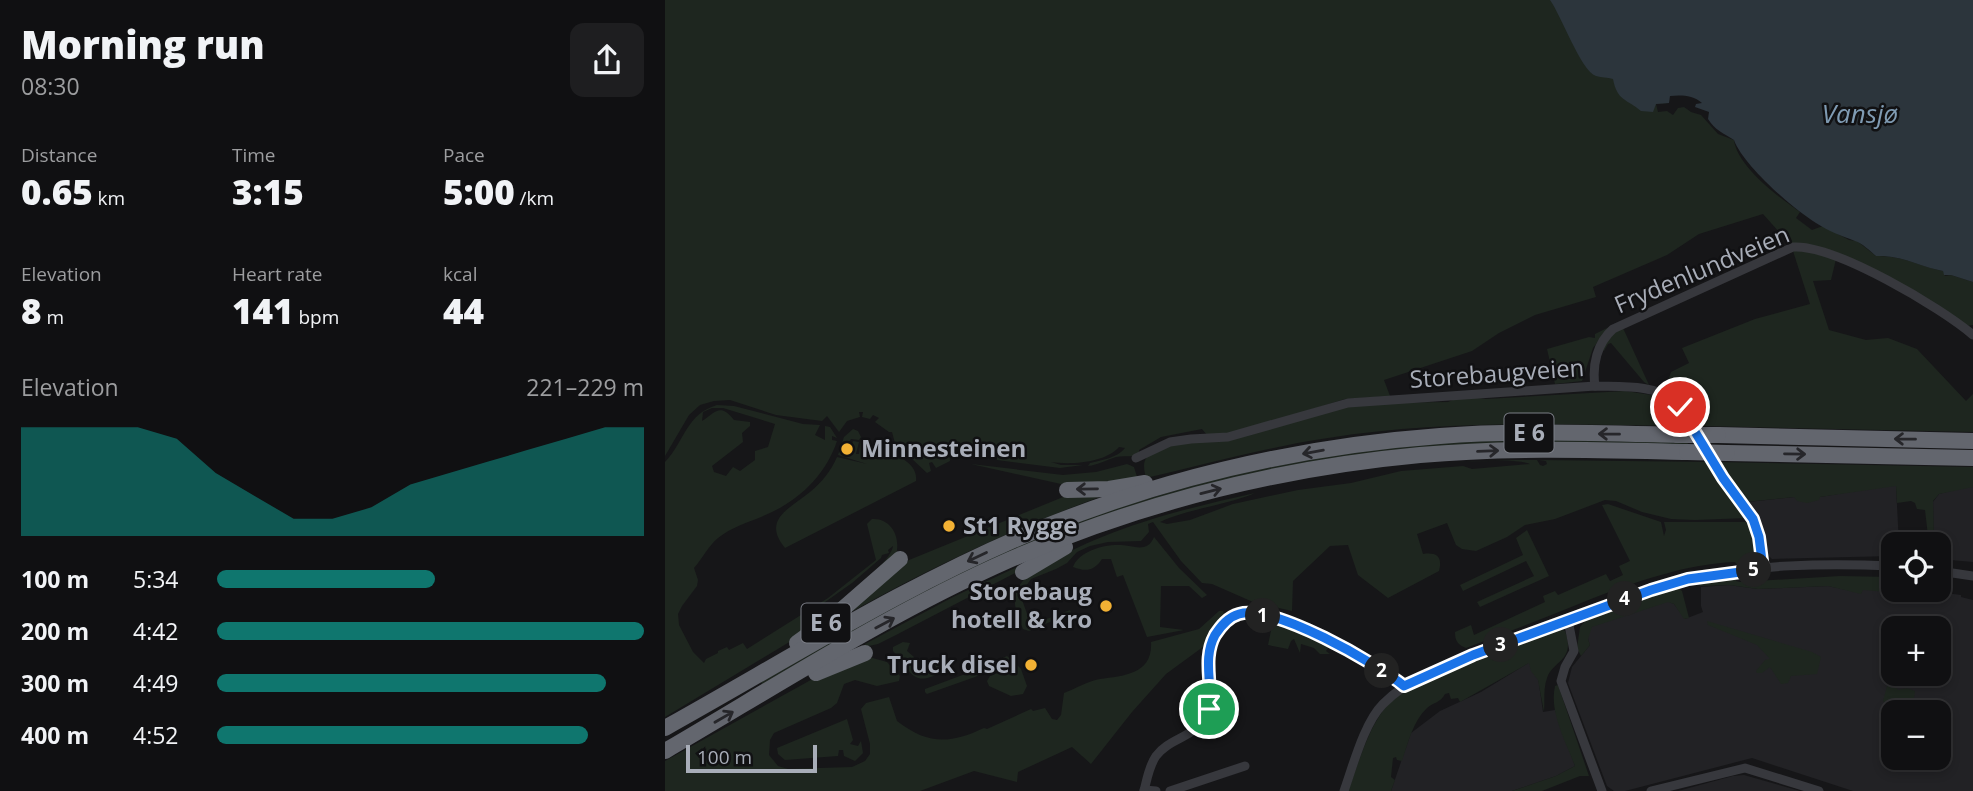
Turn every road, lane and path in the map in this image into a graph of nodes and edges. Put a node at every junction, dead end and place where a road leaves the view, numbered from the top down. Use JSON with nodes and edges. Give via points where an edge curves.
{"nodes":[{"id":1,"x":1973,"y":335,"type":"edge"},
{"id":2,"x":1595,"y":386,"type":"junction"},
{"id":3,"x":1973,"y":441,"type":"edge"},
{"id":4,"x":1136,"y":458,"type":"dead end"},
{"id":5,"x":1973,"y":458,"type":"edge"},
{"id":6,"x":1202,"y":476,"type":"junction"},
{"id":7,"x":1067,"y":490,"type":"dead end"},
{"id":8,"x":1146,"y":510,"type":"junction"},
{"id":9,"x":900,"y":559,"type":"dead end"},
{"id":10,"x":1881,"y":565,"type":"edge"},
{"id":11,"x":1763,"y":569,"type":"junction"},
{"id":12,"x":1023,"y":572,"type":"dead end"},
{"id":13,"x":1951,"y":573,"type":"edge"},
{"id":14,"x":1973,"y":576,"type":"edge"},
{"id":15,"x":1568,"y":620,"type":"junction"},
{"id":16,"x":865,"y":653,"type":"dead end"},
{"id":17,"x":749,"y":682,"type":"junction"},
{"id":18,"x":784,"y":682,"type":"junction"},
{"id":19,"x":1404,"y":686,"type":"junction"},
{"id":20,"x":665,"y":729,"type":"edge"},
{"id":21,"x":665,"y":751,"type":"edge"},
{"id":22,"x":1245,"y":766,"type":"dead end"},
{"id":23,"x":1144,"y":790,"type":"edge"},
{"id":24,"x":1156,"y":791,"type":"edge"},
{"id":25,"x":1170,"y":791,"type":"edge"},
{"id":26,"x":1344,"y":791,"type":"edge"},
{"id":27,"x":1602,"y":791,"type":"edge"},
{"id":28,"x":1651,"y":791,"type":"edge"},
{"id":29,"x":1819,"y":791,"type":"edge"}],
"edges":[{"from":1,"to":2,"type":"street","name":"Frydenlundveien","via":[[1906,290],[1836,256],[1793,247],[1613,329],[1599,348]]},
{"from":2,"to":4,"type":"street","name":"Storebaugveien","via":[[1348,403],[1228,437],[1170,442]]},
{"from":2,"to":11,"type":"street","name":"Storebaugveien","via":[[1644,390],[1675,400],[1753,519]]},
{"from":3,"to":6,"type":"highway","number":"E 6","one_way":true,"bridge":true,"via":[[1518,433],[1439,436],[1313,452]]},
{"from":8,"to":5,"type":"highway","number":"E 6","one_way":true,"bridge":true,"via":[[1244,483],[1420,455],[1549,449]]},
{"from":6,"to":7,"type":"highway","number":"E 6","one_way":true,"via":[[1186,473],[1128,486]]},
{"from":6,"to":17,"type":"highway","number":"E 6","one_way":true,"via":[[1107,505],[1000,546],[899,596]]},
{"from":8,"to":12,"type":"highway","number":"E 6","via":[[1137,519],[1070,545]]},
{"from":18,"to":8,"type":"highway","number":"E 6","one_way":true,"via":[[961,582]]},
{"from":9,"to":17,"type":"highway","number":"E 6","via":[[822,626],[762,666]]},
{"from":10,"to":11,"type":"street"},
{"from":11,"to":15,"type":"street","via":[[1688,579]]},
{"from":13,"to":14,"type":"street"},
{"from":15,"to":19,"type":"street"},
{"from":15,"to":27,"type":"street","via":[[1574,651],[1561,681]]},
{"from":16,"to":18,"type":"highway","number":"E 6","via":[[803,679]]},
{"from":17,"to":20,"type":"highway","number":"E 6"},
{"from":21,"to":18,"type":"highway","number":"E 6","one_way":true},
{"from":19,"to":23,"type":"street","via":[[1318,635],[1248,613],[1232,617],[1217,632],[1209,653],[1206,717],[1193,732],[1157,755]]},
{"from":19,"to":26,"type":"street","via":[[1378,709]]},
{"from":22,"to":25,"type":"street"},
{"from":23,"to":24,"type":"street"},
{"from":28,"to":29,"type":"street","via":[[1745,768]]}]}
